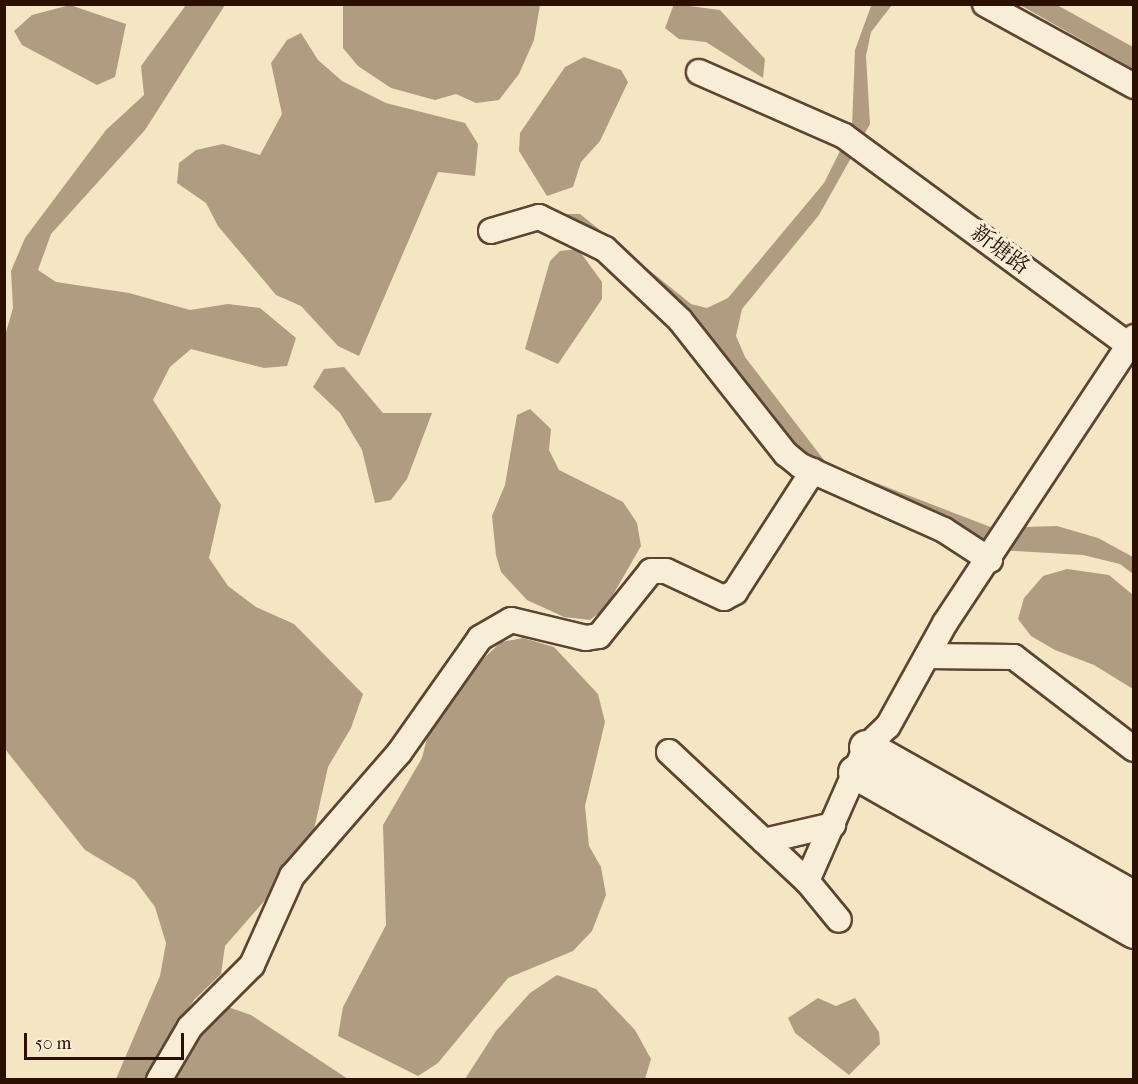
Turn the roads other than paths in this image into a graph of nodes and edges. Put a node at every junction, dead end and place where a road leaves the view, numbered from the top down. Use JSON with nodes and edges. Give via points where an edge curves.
{"nodes":[{"id":1,"x":985,"y":5,"type":"edge"},
{"id":2,"x":699,"y":72,"type":"dead end"},
{"id":3,"x":1134,"y":86,"type":"edge"},
{"id":4,"x":491,"y":231,"type":"dead end"},
{"id":5,"x":1131,"y":343,"type":"edge"},
{"id":6,"x":813,"y":471,"type":"junction"},
{"id":7,"x":993,"y":556,"type":"junction"},
{"id":8,"x":927,"y":656,"type":"junction"},
{"id":9,"x":1134,"y":749,"type":"edge"},
{"id":10,"x":669,"y":752,"type":"dead end"},
{"id":11,"x":860,"y":760,"type":"junction"},
{"id":12,"x":833,"y":825,"type":"junction"},
{"id":13,"x":764,"y":841,"type":"junction"},
{"id":14,"x":807,"y":881,"type":"junction"},
{"id":15,"x":1134,"y":898,"type":"edge"},
{"id":16,"x":839,"y":920,"type":"dead end"},
{"id":17,"x":1134,"y":931,"type":"edge"},
{"id":18,"x":159,"y":1080,"type":"edge"}],
"edges":[{"from":1,"to":3,"type":"street"},
{"from":2,"to":5,"type":"street","name":"新塘路","via":[[844,136],[868,151]]},
{"from":4,"to":6,"type":"street","via":[[539,217],[605,249],[680,320],[786,454]]},
{"from":5,"to":7,"type":"street"},
{"from":6,"to":7,"type":"street"},
{"from":6,"to":18,"type":"street","via":[[730,595],[724,598],[666,571],[651,571],[598,636],[586,638],[511,620],[480,638],[399,753],[292,876],[252,965],[190,1027]]},
{"from":7,"to":8,"type":"street"},
{"from":8,"to":9,"type":"street","via":[[1014,657]]},
{"from":8,"to":11,"type":"street","via":[[888,726]]},
{"from":10,"to":13,"type":"street"},
{"from":11,"to":12,"type":"street"},
{"from":11,"to":15,"type":"street"},
{"from":11,"to":17,"type":"street"},
{"from":12,"to":13,"type":"street"},
{"from":12,"to":14,"type":"street"},
{"from":13,"to":14,"type":"street"},
{"from":14,"to":16,"type":"street"}]}
